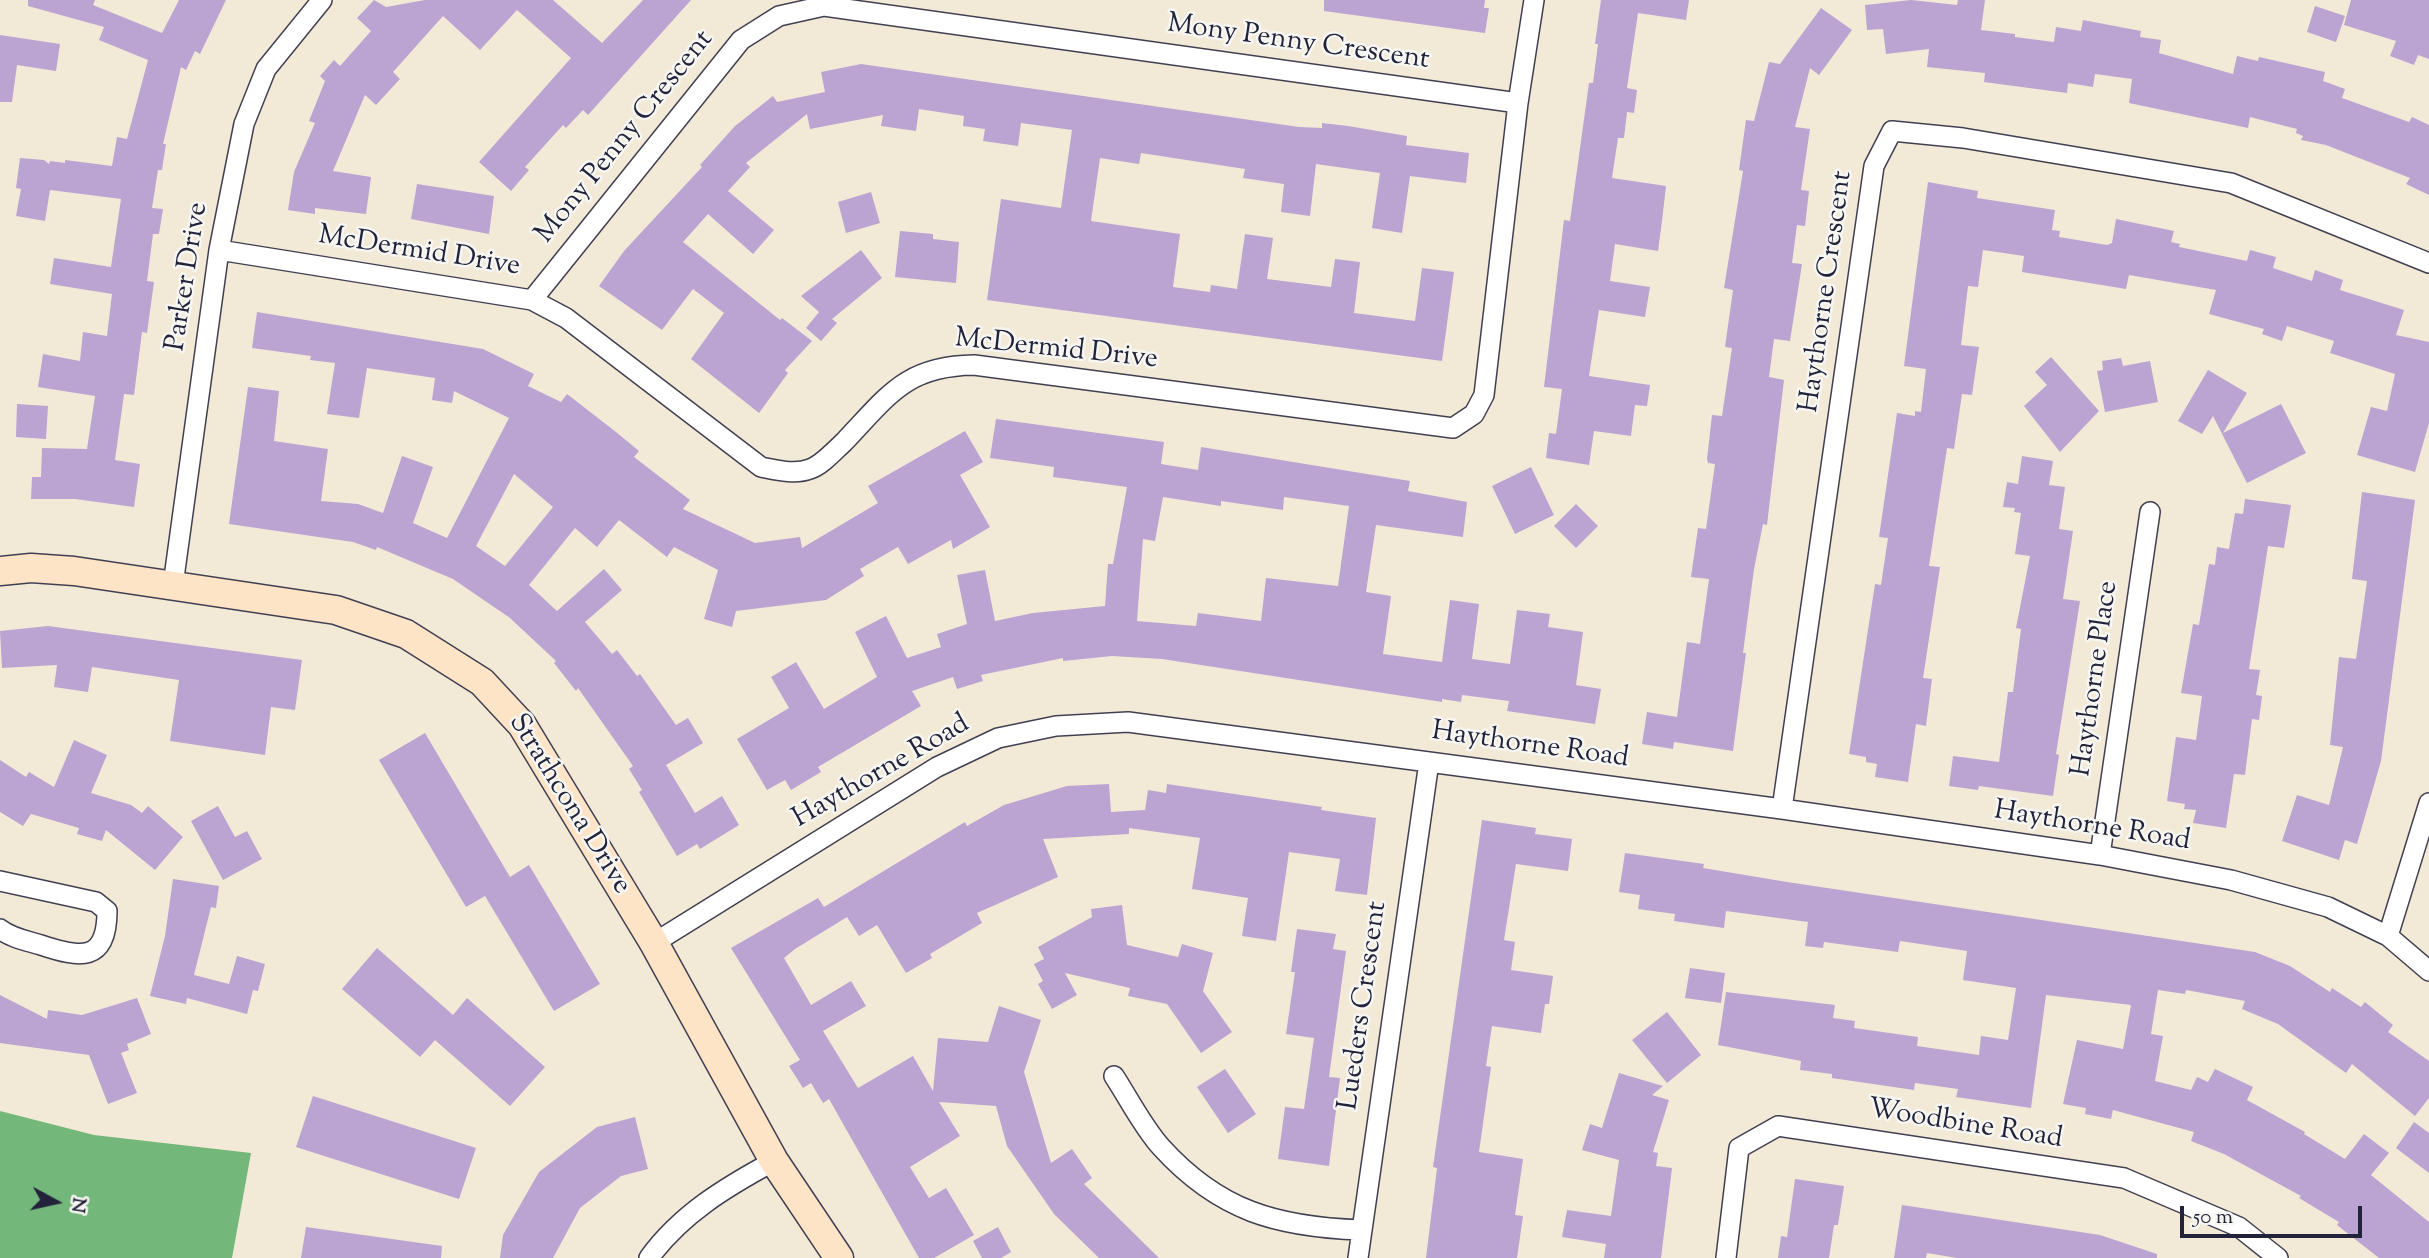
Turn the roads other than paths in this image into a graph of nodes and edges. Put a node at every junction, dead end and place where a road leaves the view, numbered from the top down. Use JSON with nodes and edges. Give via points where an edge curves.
{"nodes":[{"id":1,"x":322,"y":0,"type":"edge"},
{"id":2,"x":1534,"y":0,"type":"edge"},
{"id":3,"x":1518,"y":103,"type":"junction"},
{"id":4,"x":219,"y":250,"type":"junction"},
{"id":5,"x":2429,"y":264,"type":"edge"},
{"id":6,"x":532,"y":300,"type":"junction"},
{"id":7,"x":2150,"y":512,"type":"dead end"},
{"id":8,"x":0,"y":571,"type":"edge"},
{"id":9,"x":173,"y":585,"type":"junction"},
{"id":10,"x":1429,"y":762,"type":"junction"},
{"id":11,"x":2429,"y":803,"type":"edge"},
{"id":12,"x":1782,"y":809,"type":"junction"},
{"id":13,"x":2100,"y":855,"type":"junction"},
{"id":14,"x":0,"y":881,"type":"edge"},
{"id":15,"x":0,"y":929,"type":"edge"},
{"id":16,"x":2388,"y":936,"type":"junction"},
{"id":17,"x":654,"y":943,"type":"junction"},
{"id":18,"x":2429,"y":971,"type":"edge"},
{"id":19,"x":1114,"y":1076,"type":"dead end"},
{"id":20,"x":774,"y":1161,"type":"junction"},
{"id":21,"x":1361,"y":1230,"type":"junction"},
{"id":22,"x":649,"y":1258,"type":"edge"},
{"id":23,"x":839,"y":1258,"type":"edge"},
{"id":24,"x":1358,"y":1258,"type":"edge"},
{"id":25,"x":1726,"y":1258,"type":"edge"},
{"id":26,"x":2278,"y":1258,"type":"edge"}],
"edges":[{"from":1,"to":4,"type":"street","name":"Parker Drive","via":[[266,69],[244,124]]},
{"from":2,"to":3,"type":"street","name":"McDermid Drive"},
{"from":3,"to":6,"type":"street","name":"Mony Penny Crescent","via":[[824,6],[779,16],[741,40]]},
{"from":3,"to":6,"type":"street","name":"McDermid Drive","via":[[1484,395],[1474,414],[1453,428],[974,365],[944,365],[916,374],[894,390],[832,454],[810,469],[792,472],[761,467],[566,318]]},
{"from":4,"to":6,"type":"street","name":"McDermid Drive"},
{"from":4,"to":9,"type":"street","name":"Parker Drive"},
{"from":5,"to":12,"type":"street","name":"Haythorne Crescent","via":[[2231,183],[1964,138],[1892,131],[1874,166]]},
{"from":7,"to":13,"type":"street","name":"Haythorne Place"},
{"from":8,"to":9,"type":"street","name":"Strathcona Drive","via":[[74,571]]},
{"from":9,"to":17,"type":"street","name":"Strathcona Drive","via":[[336,610],[373,621],[406,634],[482,682],[522,725]]},
{"from":10,"to":12,"type":"street","name":"Haythorne Road"},
{"from":10,"to":17,"type":"street","name":"Haythorne Road","via":[[1128,722],[1056,726],[998,738],[937,767]]},
{"from":10,"to":21,"type":"street","name":"Lueders Crescent"},
{"from":11,"to":16,"type":"street"},
{"from":12,"to":13,"type":"street","name":"Haythorne Road"},
{"from":13,"to":16,"type":"street","name":"Haythorne Road","via":[[2231,880],[2328,906]]},
{"from":14,"to":15,"type":"street","via":[[96,902],[107,911],[107,930],[99,948],[84,955]]},
{"from":16,"to":18,"type":"street","name":"Haythorne Road"},
{"from":17,"to":20,"type":"street","name":"Strathcona Drive"},
{"from":19,"to":21,"type":"street","via":[[1159,1145],[1204,1188],[1249,1212],[1310,1228]]},
{"from":20,"to":22,"type":"street","via":[[725,1188],[668,1232]]},
{"from":20,"to":23,"type":"street","name":"Strathcona Drive"},
{"from":21,"to":24,"type":"street","name":"Lueders Crescent"},
{"from":25,"to":26,"type":"street","name":"Woodbine Road","via":[[1739,1148],[1777,1126],[2124,1178],[2239,1227]]}]}
